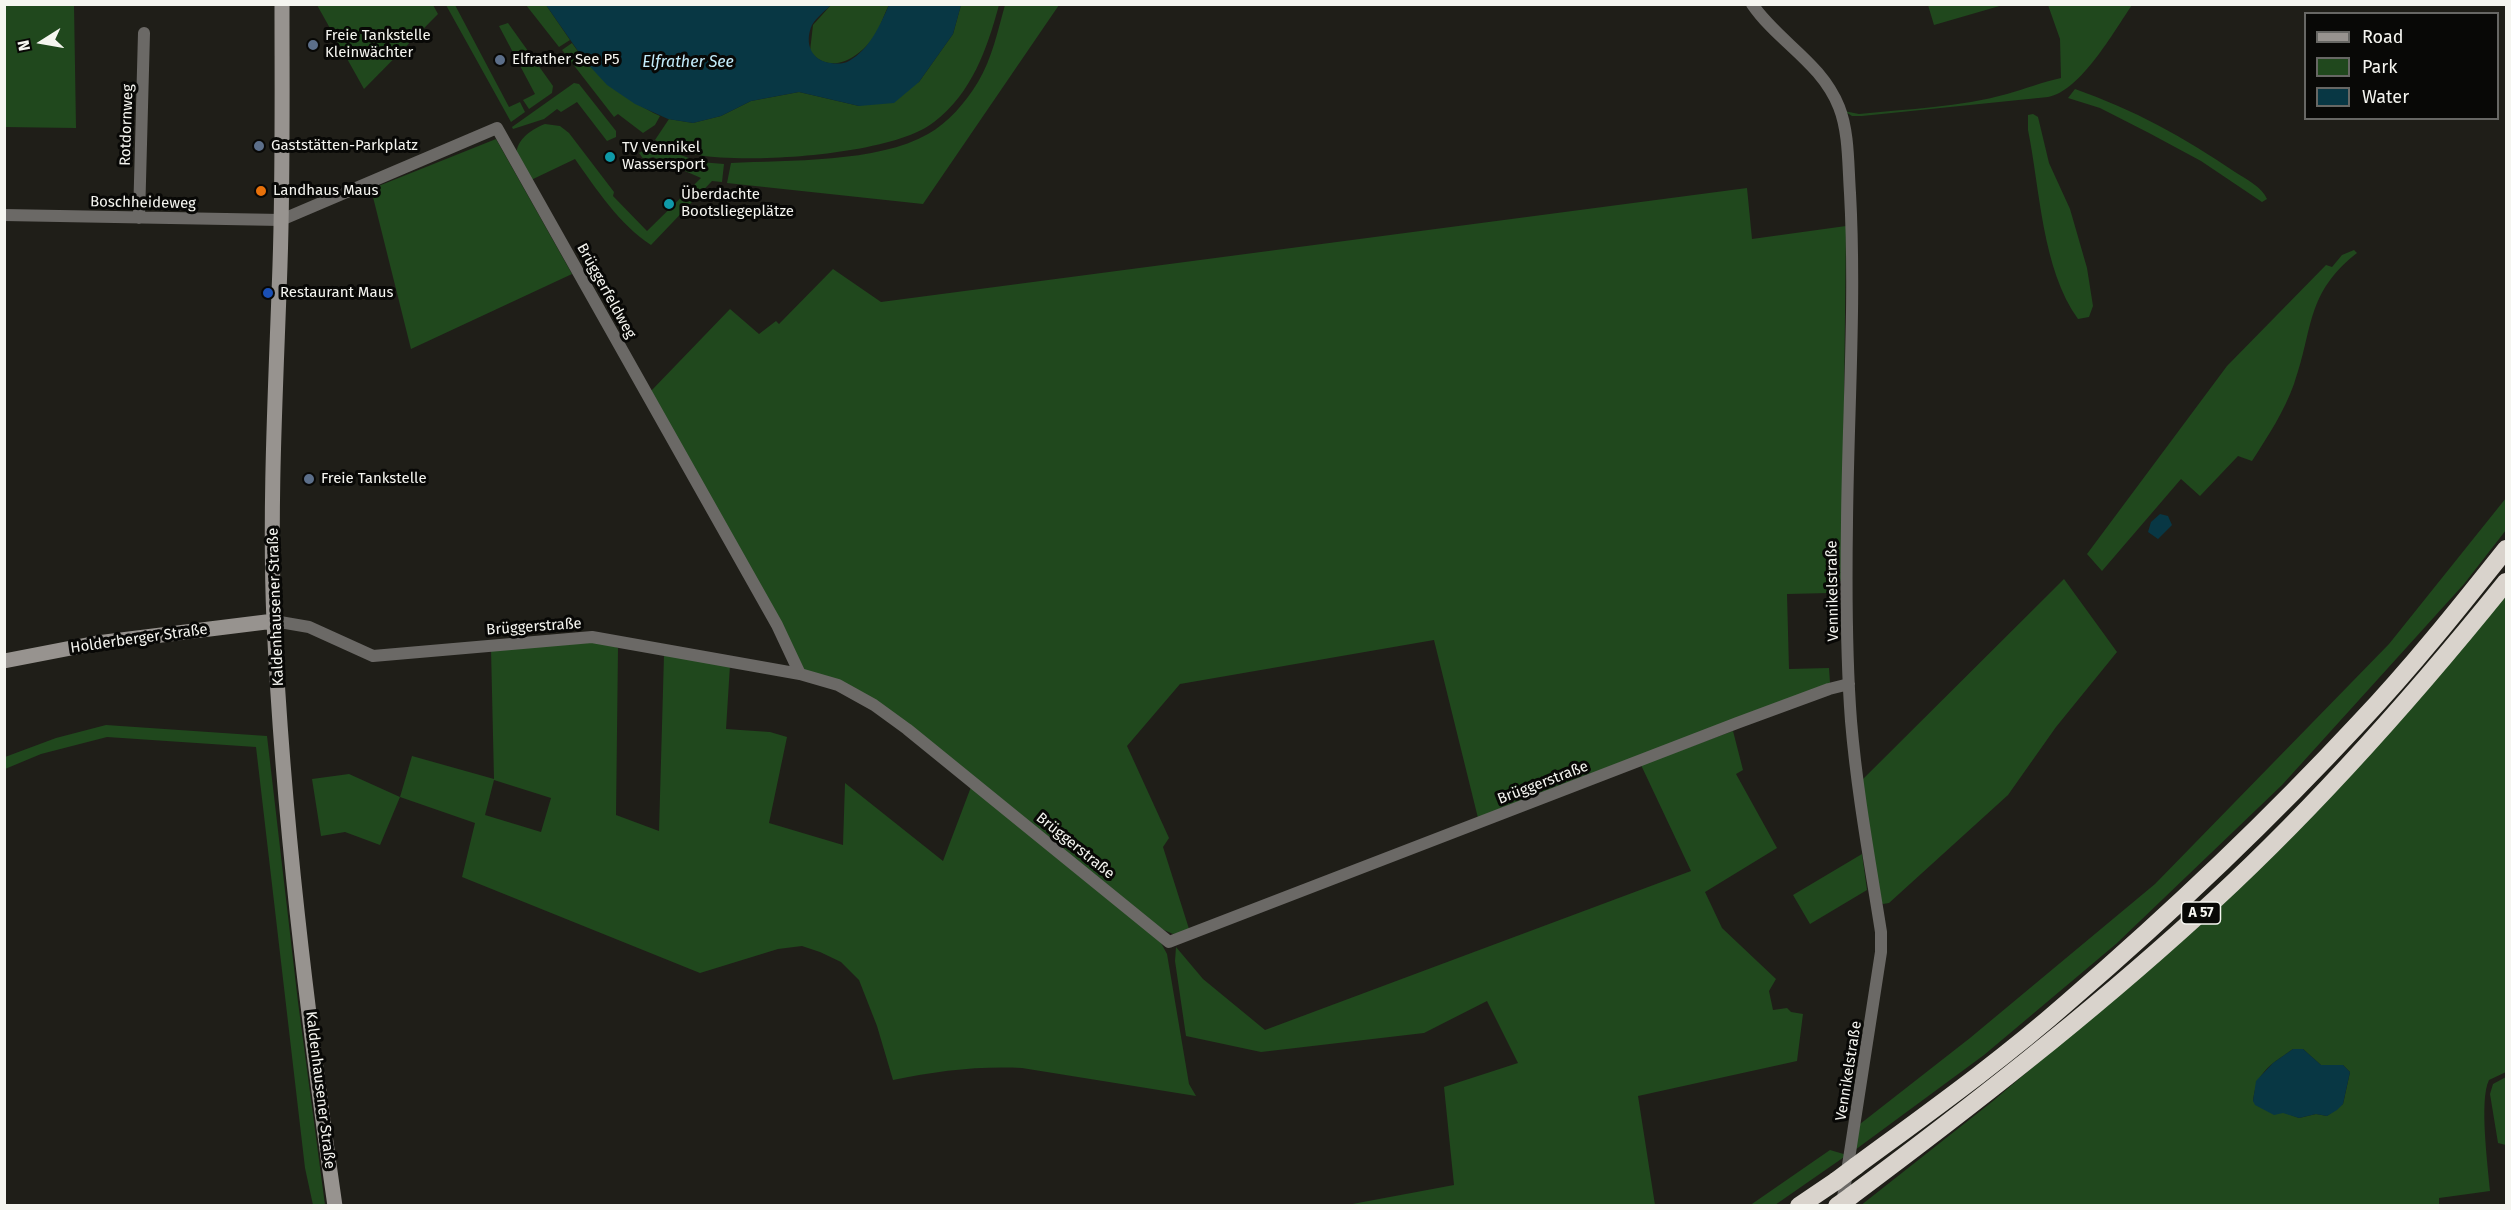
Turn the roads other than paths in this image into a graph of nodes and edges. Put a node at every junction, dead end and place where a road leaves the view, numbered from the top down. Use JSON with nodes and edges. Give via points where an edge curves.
{"nodes":[{"id":1,"x":282,"y":4,"type":"edge"},
{"id":2,"x":1752,"y":4,"type":"edge"},
{"id":3,"x":144,"y":33,"type":"dead end"},
{"id":4,"x":4,"y":215,"type":"edge"},
{"id":5,"x":139,"y":218,"type":"junction"},
{"id":6,"x":281,"y":220,"type":"junction"},
{"id":7,"x":2506,"y":549,"type":"edge"},
{"id":8,"x":2506,"y":582,"type":"edge"},
{"id":9,"x":274,"y":621,"type":"junction"},
{"id":10,"x":4,"y":661,"type":"edge"},
{"id":11,"x":800,"y":674,"type":"junction"},
{"id":12,"x":1849,"y":684,"type":"junction"},
{"id":13,"x":1843,"y":1202,"type":"edge"},
{"id":14,"x":335,"y":1206,"type":"edge"},
{"id":15,"x":1799,"y":1206,"type":"edge"}],
"edges":[{"from":1,"to":6,"type":"main road","name":"Kaldenhausener Straße"},
{"from":2,"to":12,"type":"street","name":"Vennikelstraße","via":[[1815,68],[1832,92],[1844,121],[1852,226],[1847,522]]},
{"from":3,"to":5,"type":"street","name":"Rotdornweg"},
{"from":4,"to":5,"type":"street","name":"Boschheideweg"},
{"from":5,"to":6,"type":"street","name":"Boschheideweg"},
{"from":6,"to":9,"type":"main road","name":"Kaldenhausener Straße","via":[[273,439]]},
{"from":6,"to":11,"type":"street","name":"Brüggerfeldweg","via":[[498,128],[777,625]]},
{"from":7,"to":15,"type":"highway","number":"A 57","bridge":true,"via":[[2361,721],[2182,900],[1976,1077]]},
{"from":8,"to":13,"type":"highway","number":"A 57","via":[[2382,728],[2196,917],[1987,1094]]},
{"from":9,"to":10,"type":"main road","name":"Holderberger Straße","via":[[97,643]]},
{"from":9,"to":11,"type":"street","name":"Brüggerstraße","via":[[309,627],[373,656],[592,637]]},
{"from":9,"to":14,"type":"main road","name":"Kaldenhausener Straße","via":[[293,852]]},
{"from":11,"to":12,"type":"street","name":"Brüggerstraße","via":[[838,685],[874,705],[1169,942],[1737,723]]},
{"from":12,"to":13,"type":"street","name":"Vennikelstraße","via":[[1856,772],[1881,952]]}]}
